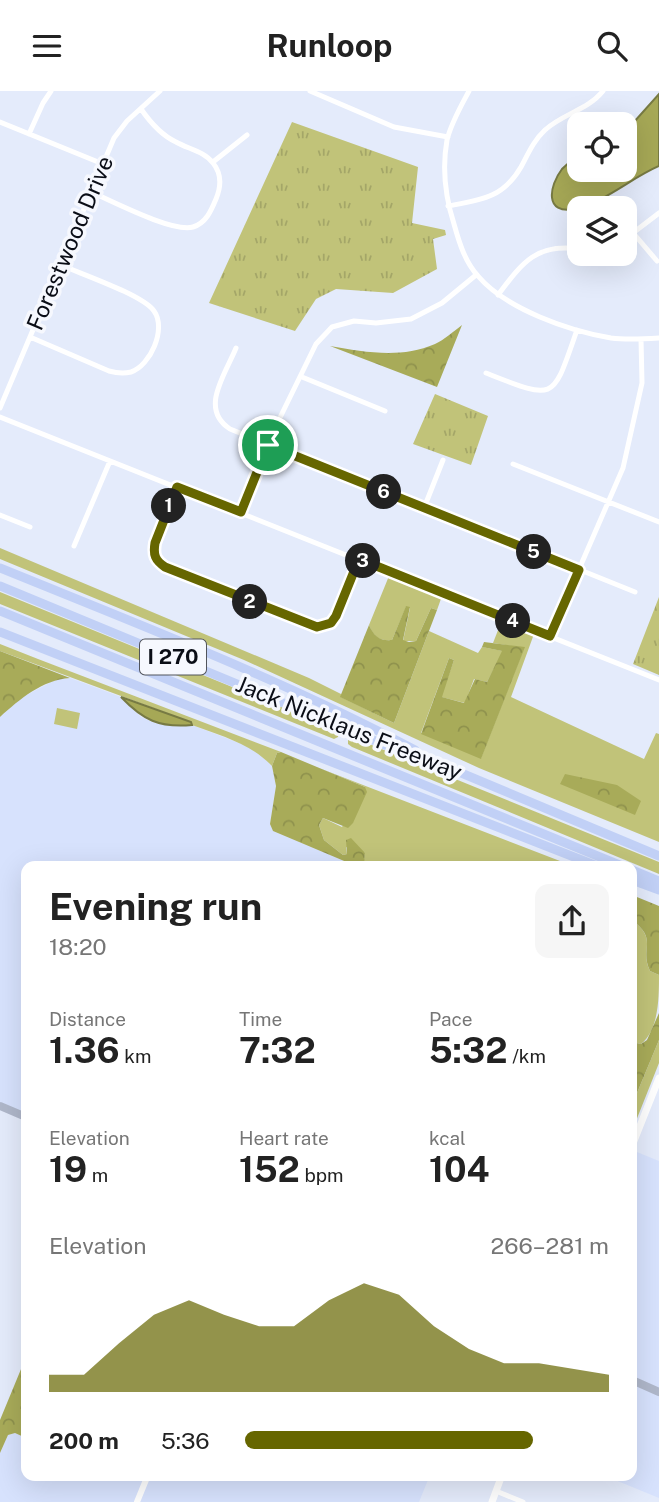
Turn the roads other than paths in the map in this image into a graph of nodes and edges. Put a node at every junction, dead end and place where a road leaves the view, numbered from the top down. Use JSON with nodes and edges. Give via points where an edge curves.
{"nodes":[{"id":1,"x":51,"y":91,"type":"edge"},
{"id":2,"x":160,"y":91,"type":"edge"},
{"id":3,"x":310,"y":91,"type":"edge"},
{"id":4,"x":469,"y":91,"type":"edge"},
{"id":5,"x":603,"y":91,"type":"edge"},
{"id":6,"x":141,"y":109,"type":"junction"},
{"id":7,"x":0,"y":122,"type":"edge"},
{"id":8,"x":29,"y":134,"type":"junction"},
{"id":9,"x":247,"y":135,"type":"dead end"},
{"id":10,"x":448,"y":137,"type":"junction"},
{"id":11,"x":213,"y":162,"type":"junction"},
{"id":12,"x":103,"y":164,"type":"junction"},
{"id":13,"x":91,"y":193,"type":"junction"},
{"id":14,"x":448,"y":206,"type":"junction"},
{"id":15,"x":659,"y":213,"type":"edge"},
{"id":16,"x":637,"y":232,"type":"edge"},
{"id":17,"x":637,"y":236,"type":"edge"},
{"id":18,"x":567,"y":247,"type":"edge"},
{"id":19,"x":657,"y":261,"type":"edge"},
{"id":20,"x":61,"y":265,"type":"junction"},
{"id":21,"x":476,"y":275,"type":"junction"},
{"id":22,"x":498,"y":295,"type":"junction"},
{"id":23,"x":577,"y":330,"type":"junction"},
{"id":24,"x":30,"y":337,"type":"junction"},
{"id":25,"x":659,"y":338,"type":"edge"},
{"id":26,"x":641,"y":339,"type":"junction"},
{"id":27,"x":236,"y":348,"type":"dead end"},
{"id":28,"x":486,"y":373,"type":"dead end"},
{"id":29,"x":302,"y":377,"type":"junction"},
{"id":30,"x":0,"y":408,"type":"edge"},
{"id":31,"x":385,"y":411,"type":"dead end"},
{"id":32,"x":0,"y":417,"type":"edge"},
{"id":33,"x":268,"y":445,"type":"junction"},
{"id":34,"x":443,"y":460,"type":"dead end"},
{"id":35,"x":110,"y":461,"type":"junction"},
{"id":36,"x":513,"y":464,"type":"dead end"},
{"id":37,"x":177,"y":487,"type":"junction"},
{"id":38,"x":609,"y":502,"type":"junction"},
{"id":39,"x":424,"y":508,"type":"junction"},
{"id":40,"x":241,"y":512,"type":"junction"},
{"id":41,"x":0,"y":515,"type":"edge"},
{"id":42,"x":659,"y":522,"type":"edge"},
{"id":43,"x":30,"y":527,"type":"dead end"},
{"id":44,"x":74,"y":546,"type":"dead end"},
{"id":45,"x":359,"y":559,"type":"junction"},
{"id":46,"x":0,"y":566,"type":"edge"},
{"id":47,"x":579,"y":570,"type":"junction"},
{"id":48,"x":0,"y":586,"type":"edge"},
{"id":49,"x":635,"y":592,"type":"dead end"},
{"id":50,"x":0,"y":611,"type":"edge"},
{"id":51,"x":0,"y":633,"type":"edge"},
{"id":52,"x":550,"y":636,"type":"junction"},
{"id":53,"x":659,"y":680,"type":"edge"},
{"id":54,"x":435,"y":761,"type":"junction"},
{"id":55,"x":659,"y":856,"type":"edge"},
{"id":56,"x":584,"y":861,"type":"edge"},
{"id":57,"x":610,"y":861,"type":"edge"},
{"id":58,"x":637,"y":872,"type":"edge"},
{"id":59,"x":659,"y":881,"type":"edge"},
{"id":60,"x":637,"y":882,"type":"edge"},
{"id":61,"x":659,"y":890,"type":"edge"},
{"id":62,"x":659,"y":1078,"type":"edge"},
{"id":63,"x":0,"y":1106,"type":"edge"},
{"id":64,"x":21,"y":1115,"type":"edge"},
{"id":65,"x":637,"y":1133,"type":"edge"},
{"id":66,"x":637,"y":1382,"type":"edge"},
{"id":67,"x":659,"y":1392,"type":"edge"},
{"id":68,"x":146,"y":1481,"type":"edge"},
{"id":69,"x":500,"y":1481,"type":"edge"},
{"id":70,"x":496,"y":1491,"type":"junction"},
{"id":71,"x":137,"y":1502,"type":"edge"},
{"id":72,"x":492,"y":1502,"type":"edge"},
{"id":73,"x":523,"y":1502,"type":"edge"}],
"edges":[{"from":1,"to":8,"type":"street"},
{"from":2,"to":6,"type":"street","name":"Forestwood Drive"},
{"from":3,"to":10,"type":"street","via":[[394,127]]},
{"from":4,"to":10,"type":"street"},
{"from":5,"to":14,"type":"street","via":[[543,131],[510,184],[497,194]]},
{"from":6,"to":11,"type":"street","via":[[174,142]]},
{"from":6,"to":12,"type":"street","name":"Forestwood Drive","via":[[114,138]]},
{"from":7,"to":8,"type":"street"},
{"from":8,"to":12,"type":"street"},
{"from":9,"to":11,"type":"street"},
{"from":10,"to":14,"type":"street","via":[[444,169]]},
{"from":11,"to":13,"type":"street","via":[[220,188],[204,221],[193,227],[173,227]]},
{"from":12,"to":13,"type":"street","name":"Forestwood Drive"},
{"from":13,"to":20,"type":"street","name":"Forestwood Drive"},
{"from":14,"to":21,"type":"street"},
{"from":15,"to":16,"type":"street"},
{"from":17,"to":19,"type":"street"},
{"from":18,"to":22,"type":"street","via":[[542,250],[523,263]]},
{"from":20,"to":24,"type":"street","name":"Forestwood Drive"},
{"from":20,"to":24,"type":"street","via":[[142,300],[155,311],[159,321],[153,346],[140,367],[120,373]]},
{"from":21,"to":22,"type":"street"},
{"from":21,"to":29,"type":"street","via":[[442,303],[411,319],[354,321],[332,327],[316,344]]},
{"from":22,"to":23,"type":"street"},
{"from":23,"to":26,"type":"street"},
{"from":23,"to":28,"type":"street","via":[[552,388],[532,391]]},
{"from":24,"to":30,"type":"street","name":"Forestwood Drive"},
{"from":25,"to":26,"type":"street"},
{"from":26,"to":38,"type":"street","via":[[642,383],[623,468]]},
{"from":27,"to":33,"type":"street","via":[[213,411],[230,429]]},
{"from":29,"to":31,"type":"street"},
{"from":29,"to":33,"type":"street"},
{"from":32,"to":35,"type":"street"},
{"from":33,"to":39,"type":"street"},
{"from":33,"to":40,"type":"street"},
{"from":34,"to":39,"type":"street"},
{"from":35,"to":37,"type":"street"},
{"from":35,"to":44,"type":"street"},
{"from":36,"to":38,"type":"street"},
{"from":37,"to":40,"type":"street"},
{"from":37,"to":45,"type":"street","via":[[155,543],[157,562],[312,626],[323,627],[336,616]]},
{"from":38,"to":42,"type":"street"},
{"from":38,"to":47,"type":"street"},
{"from":39,"to":47,"type":"street"},
{"from":40,"to":45,"type":"street"},
{"from":41,"to":43,"type":"street"},
{"from":45,"to":52,"type":"street"},
{"from":46,"to":54,"type":"highway","via":[[261,676]]},
{"from":47,"to":49,"type":"street"},
{"from":47,"to":52,"type":"street"},
{"from":48,"to":54,"type":"highway","name":"Jack Nicklaus Freeway","number":"I 270","via":[[397,750]]},
{"from":50,"to":57,"type":"highway","name":"Jack Nicklaus Freeway","number":"I 270"},
{"from":51,"to":56,"type":"highway"},
{"from":52,"to":53,"type":"street"},
{"from":54,"to":55,"type":"highway","name":"Jack Nicklaus Freeway","number":"I 270"},
{"from":58,"to":59,"type":"highway"},
{"from":60,"to":61,"type":"highway"},
{"from":62,"to":65,"type":"main road"},
{"from":63,"to":64,"type":"main road"},
{"from":66,"to":67,"type":"main road"},
{"from":68,"to":71,"type":"street"},
{"from":69,"to":70,"type":"main road"},
{"from":70,"to":72,"type":"main road"},
{"from":70,"to":73,"type":"street"}]}
